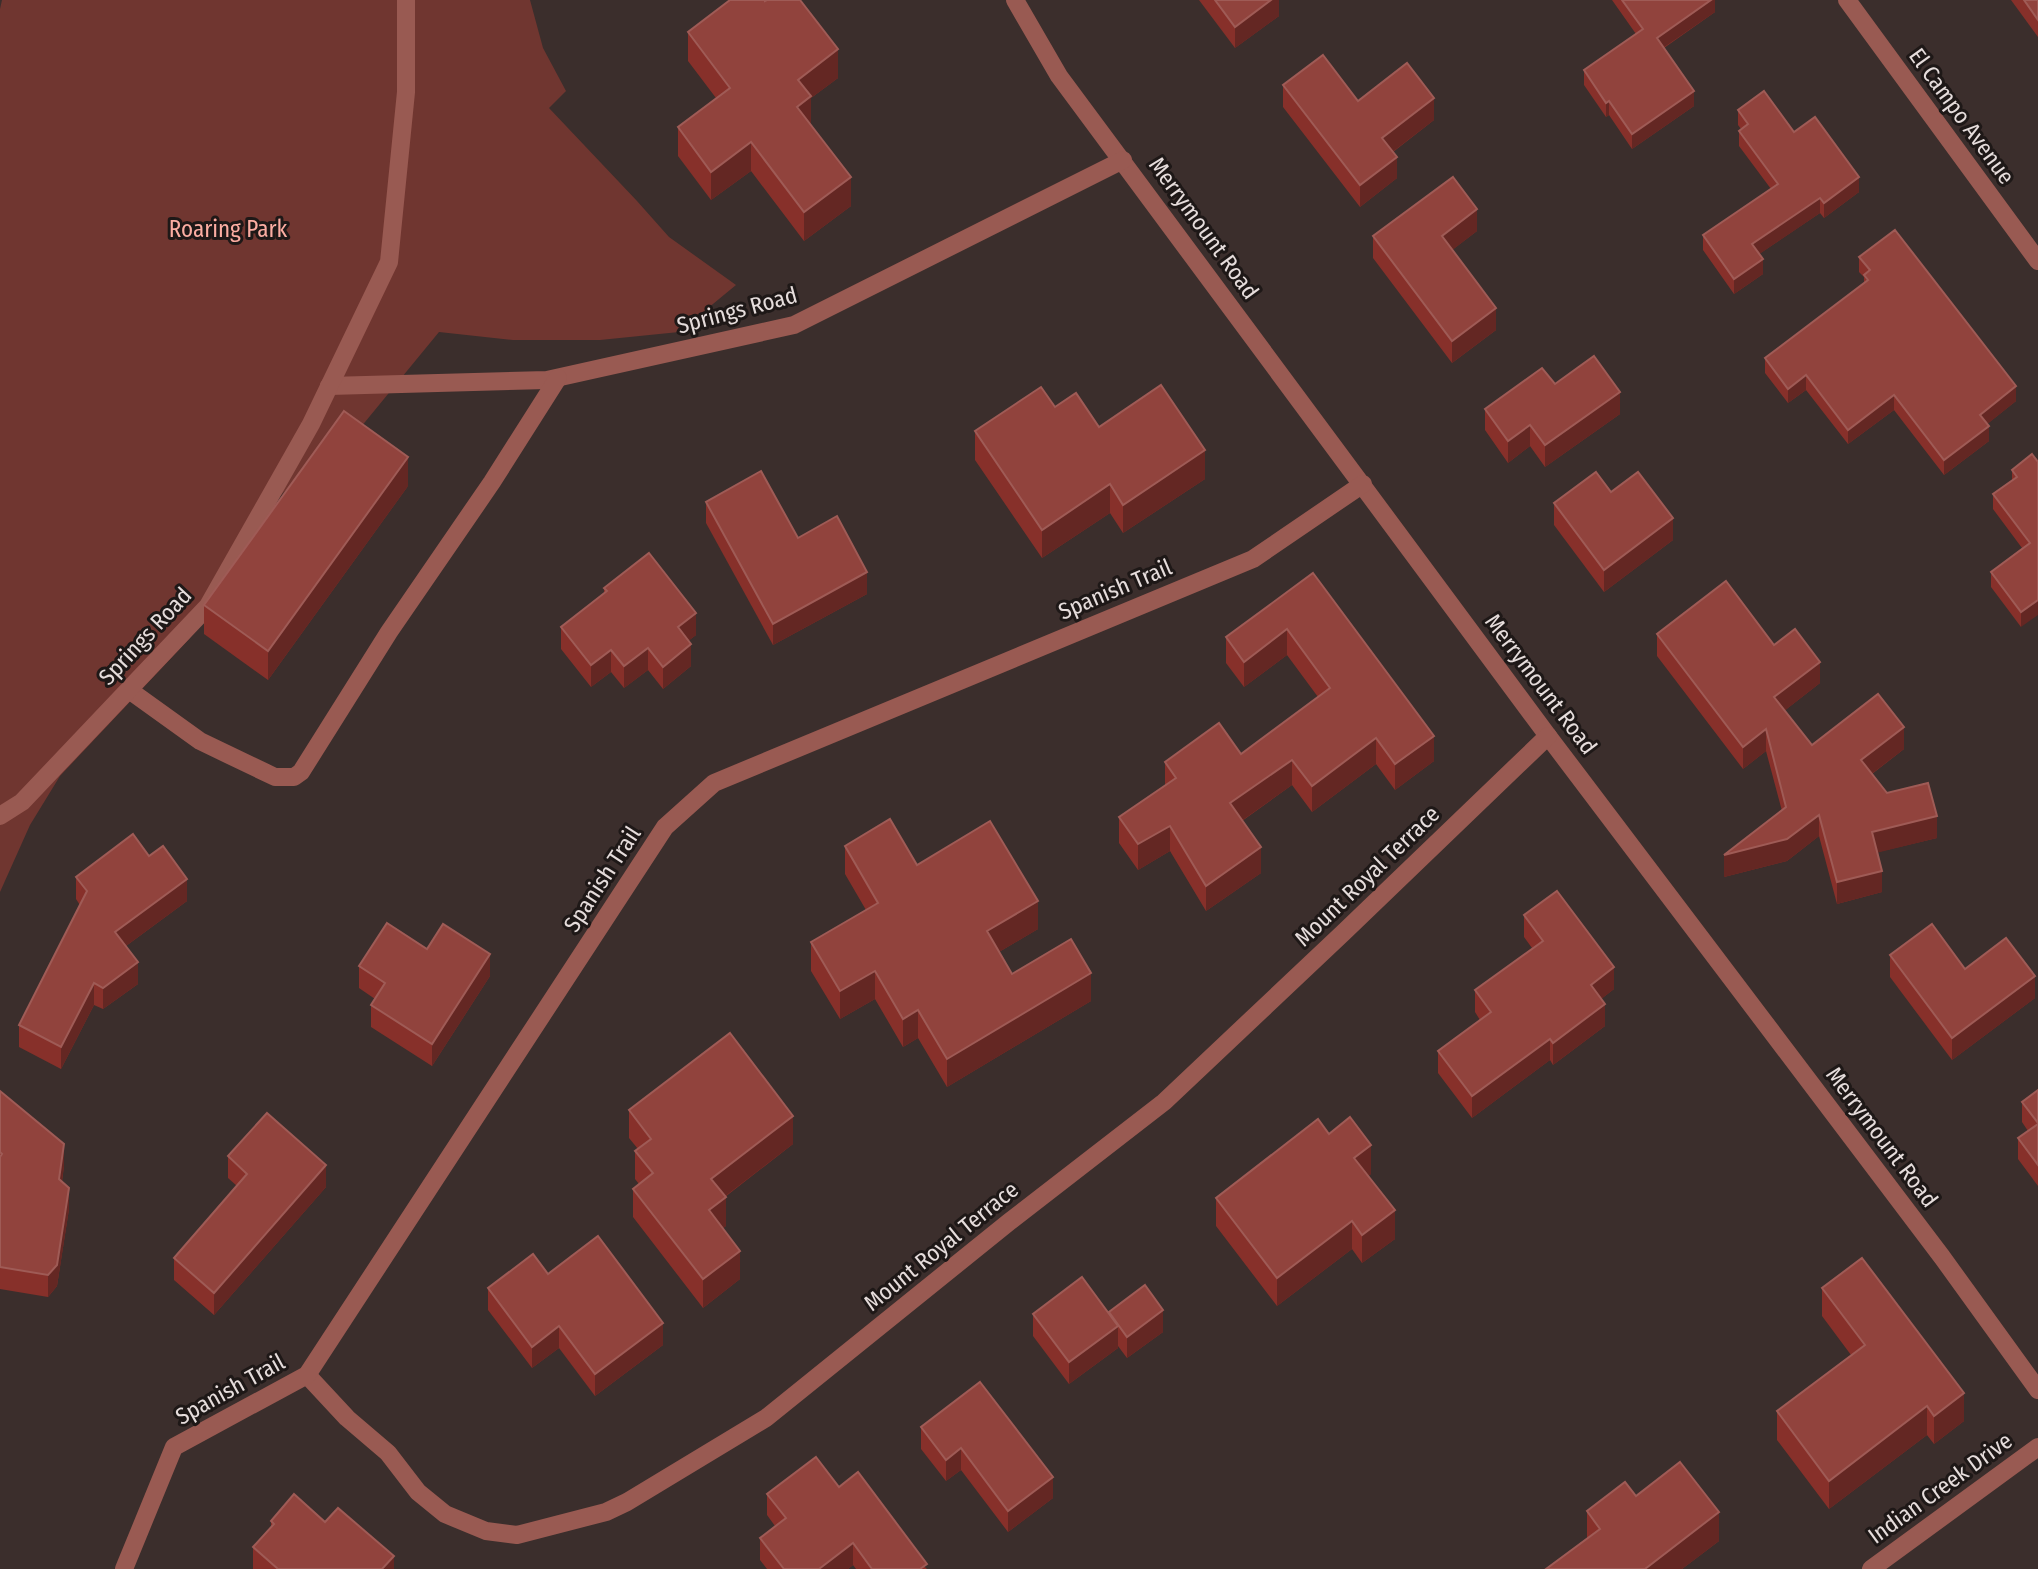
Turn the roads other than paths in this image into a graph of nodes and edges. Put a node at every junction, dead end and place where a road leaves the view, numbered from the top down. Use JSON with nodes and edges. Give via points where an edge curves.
{"nodes":[{"id":1,"x":405,"y":0,"type":"edge"},
{"id":2,"x":1015,"y":0,"type":"edge"},
{"id":3,"x":1846,"y":0,"type":"edge"},
{"id":4,"x":1123,"y":160,"type":"junction"},
{"id":5,"x":2038,"y":261,"type":"edge"},
{"id":6,"x":558,"y":377,"type":"junction"},
{"id":7,"x":329,"y":386,"type":"junction"},
{"id":8,"x":1363,"y":484,"type":"junction"},
{"id":9,"x":129,"y":690,"type":"junction"},
{"id":10,"x":1548,"y":736,"type":"junction"},
{"id":11,"x":0,"y":816,"type":"edge"},
{"id":12,"x":307,"y":1375,"type":"junction"},
{"id":13,"x":2038,"y":1390,"type":"edge"},
{"id":14,"x":2038,"y":1447,"type":"edge"},
{"id":15,"x":124,"y":1569,"type":"edge"},
{"id":16,"x":1871,"y":1569,"type":"edge"}],
"edges":[{"from":1,"to":7,"type":"street","name":"Springs Road","via":[[406,92],[389,262]]},
{"from":2,"to":4,"type":"street","name":"Merrymount Road","via":[[1059,76]]},
{"from":3,"to":5,"type":"street","name":"El Campo Avenue"},
{"from":4,"to":6,"type":"street","name":"Springs Road","via":[[794,325]]},
{"from":4,"to":8,"type":"street","name":"Merrymount Road"},
{"from":6,"to":7,"type":"street","name":"Springs Road"},
{"from":6,"to":9,"type":"street","via":[[301,772],[294,777],[275,777],[200,741]]},
{"from":7,"to":9,"type":"street","name":"Springs Road","via":[[208,606]]},
{"from":8,"to":10,"type":"street","name":"Merrymount Road"},
{"from":8,"to":12,"type":"street","name":"Spanish Trail","via":[[1253,559],[713,783],[665,827]]},
{"from":9,"to":11,"type":"street","name":"Springs Road","via":[[22,802]]},
{"from":10,"to":12,"type":"street","name":"Mount Royal Terrace","via":[[1164,1102],[766,1418],[627,1502],[606,1512],[517,1535],[486,1531],[444,1514],[418,1492],[388,1453],[346,1418]]},
{"from":10,"to":13,"type":"street","name":"Merrymount Road"},
{"from":12,"to":15,"type":"street","name":"Spanish Trail","via":[[174,1447]]},
{"from":14,"to":16,"type":"street","name":"Indian Creek Drive"}]}
